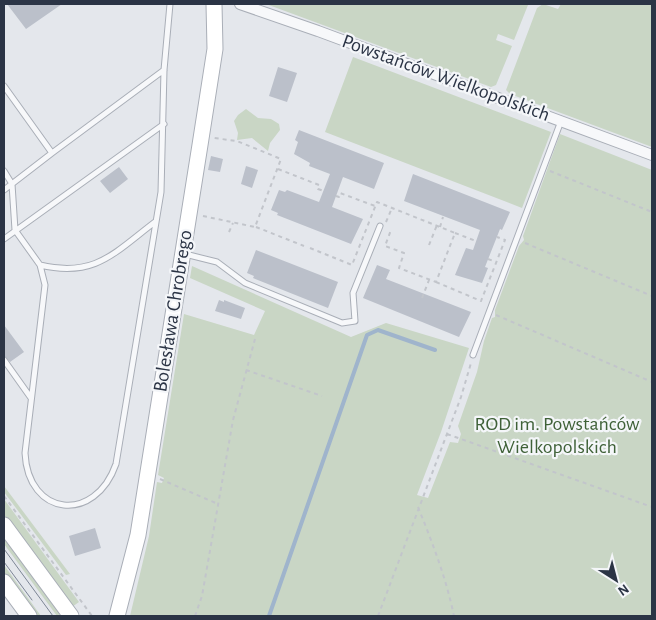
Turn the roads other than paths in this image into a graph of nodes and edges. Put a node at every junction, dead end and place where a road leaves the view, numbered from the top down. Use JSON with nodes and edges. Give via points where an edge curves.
{"nodes":[{"id":1,"x":170,"y":4,"type":"edge"},
{"id":2,"x":215,"y":4,"type":"edge"},
{"id":3,"x":240,"y":4,"type":"edge"},
{"id":4,"x":164,"y":70,"type":"junction"},
{"id":5,"x":4,"y":86,"type":"edge"},
{"id":6,"x":561,"y":121,"type":"junction"},
{"id":7,"x":164,"y":124,"type":"junction"},
{"id":8,"x":52,"y":153,"type":"junction"},
{"id":9,"x":652,"y":156,"type":"edge"},
{"id":10,"x":4,"y":171,"type":"edge"},
{"id":11,"x":12,"y":184,"type":"junction"},
{"id":12,"x":4,"y":190,"type":"edge"},
{"id":13,"x":156,"y":222,"type":"junction"},
{"id":14,"x":382,"y":226,"type":"road end"},
{"id":15,"x":15,"y":230,"type":"junction"},
{"id":16,"x":4,"y":238,"type":"edge"},
{"id":17,"x":182,"y":253,"type":"junction"},
{"id":18,"x":40,"y":265,"type":"junction"},
{"id":19,"x":473,"y":355,"type":"road end"},
{"id":20,"x":4,"y":360,"type":"edge"},
{"id":21,"x":32,"y":398,"type":"junction"},
{"id":22,"x":4,"y":525,"type":"edge"},
{"id":23,"x":4,"y":582,"type":"edge"},
{"id":24,"x":29,"y":616,"type":"edge"},
{"id":25,"x":71,"y":616,"type":"edge"},
{"id":26,"x":117,"y":616,"type":"edge"}],
"edges":[{"from":1,"to":4,"type":"lane"},
{"from":2,"to":17,"type":"street","name":"Bolesława Chrobrego","via":[[215,49]]},
{"from":3,"to":6,"type":"street","name":"Powstańców Wielkopolskich"},
{"from":4,"to":7,"type":"lane"},
{"from":4,"to":8,"type":"lane"},
{"from":5,"to":8,"type":"lane"},
{"from":6,"to":9,"type":"street","name":"Powstańców Wielkopolskich"},
{"from":6,"to":19,"type":"lane"},
{"from":7,"to":13,"type":"lane"},
{"from":7,"to":15,"type":"lane"},
{"from":8,"to":11,"type":"lane"},
{"from":10,"to":11,"type":"lane"},
{"from":11,"to":12,"type":"lane"},
{"from":11,"to":15,"type":"lane"},
{"from":13,"to":18,"type":"lane","via":[[108,257],[83,269],[62,270]]},
{"from":13,"to":21,"type":"lane","via":[[116,464],[110,481],[100,494],[74,505],[60,504],[47,500],[30,481],[25,453]]},
{"from":14,"to":17,"type":"lane","via":[[353,293],[355,321],[342,323],[246,283],[217,262]]},
{"from":15,"to":16,"type":"lane"},
{"from":15,"to":18,"type":"lane"},
{"from":17,"to":26,"type":"street","name":"Bolesława Chrobrego","via":[[138,535]]},
{"from":18,"to":21,"type":"lane","via":[[44,273],[44,297]]},
{"from":20,"to":21,"type":"lane"},
{"from":22,"to":25,"type":"street"},
{"from":23,"to":24,"type":"street"}]}
